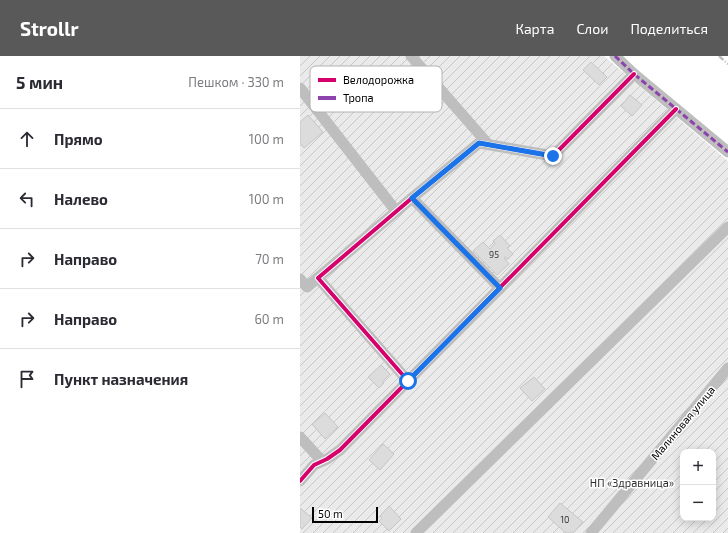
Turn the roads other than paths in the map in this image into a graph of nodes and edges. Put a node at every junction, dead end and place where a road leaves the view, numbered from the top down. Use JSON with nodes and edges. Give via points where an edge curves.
{"nodes":[{"id":1,"x":411,"y":56,"type":"edge"},
{"id":2,"x":615,"y":56,"type":"edge"},
{"id":3,"x":420,"y":66,"type":"edge"},
{"id":4,"x":634,"y":74,"type":"junction"},
{"id":5,"x":300,"y":88,"type":"edge"},
{"id":6,"x":442,"y":91,"type":"edge"},
{"id":7,"x":310,"y":101,"type":"edge"},
{"id":8,"x":676,"y":109,"type":"junction"},
{"id":9,"x":319,"y":112,"type":"edge"},
{"id":10,"x":488,"y":144,"type":"junction"},
{"id":11,"x":728,"y":152,"type":"edge"},
{"id":12,"x":412,"y":198,"type":"junction"},
{"id":13,"x":396,"y":211,"type":"junction"},
{"id":14,"x":728,"y":227,"type":"edge"},
{"id":15,"x":318,"y":278,"type":"junction"},
{"id":16,"x":300,"y":279,"type":"edge"},
{"id":17,"x":500,"y":288,"type":"junction"},
{"id":18,"x":728,"y":368,"type":"edge"},
{"id":19,"x":408,"y":381,"type":"junction"},
{"id":20,"x":300,"y":437,"type":"edge"},
{"id":21,"x":322,"y":462,"type":"junction"},
{"id":22,"x":300,"y":481,"type":"edge"},
{"id":23,"x":416,"y":533,"type":"edge"},
{"id":24,"x":591,"y":533,"type":"edge"}],
"edges":[{"from":1,"to":3,"type":"street"},
{"from":2,"to":4,"type":"street"},
{"from":4,"to":8,"type":"street"},
{"from":4,"to":10,"type":"street","via":[[553,156]]},
{"from":5,"to":7,"type":"street"},
{"from":6,"to":10,"type":"street"},
{"from":8,"to":11,"type":"street"},
{"from":8,"to":17,"type":"street"},
{"from":9,"to":13,"type":"street"},
{"from":10,"to":12,"type":"street","via":[[479,143]]},
{"from":12,"to":13,"type":"street"},
{"from":12,"to":17,"type":"street"},
{"from":13,"to":15,"type":"street"},
{"from":14,"to":23,"type":"street"},
{"from":15,"to":16,"type":"street","via":[[307,287]]},
{"from":15,"to":19,"type":"street"},
{"from":17,"to":19,"type":"street"},
{"from":18,"to":24,"type":"street","name":"Малиновая улица"},
{"from":19,"to":21,"type":"street","via":[[340,450]]},
{"from":20,"to":21,"type":"street"},
{"from":21,"to":22,"type":"street","via":[[314,465]]}]}
